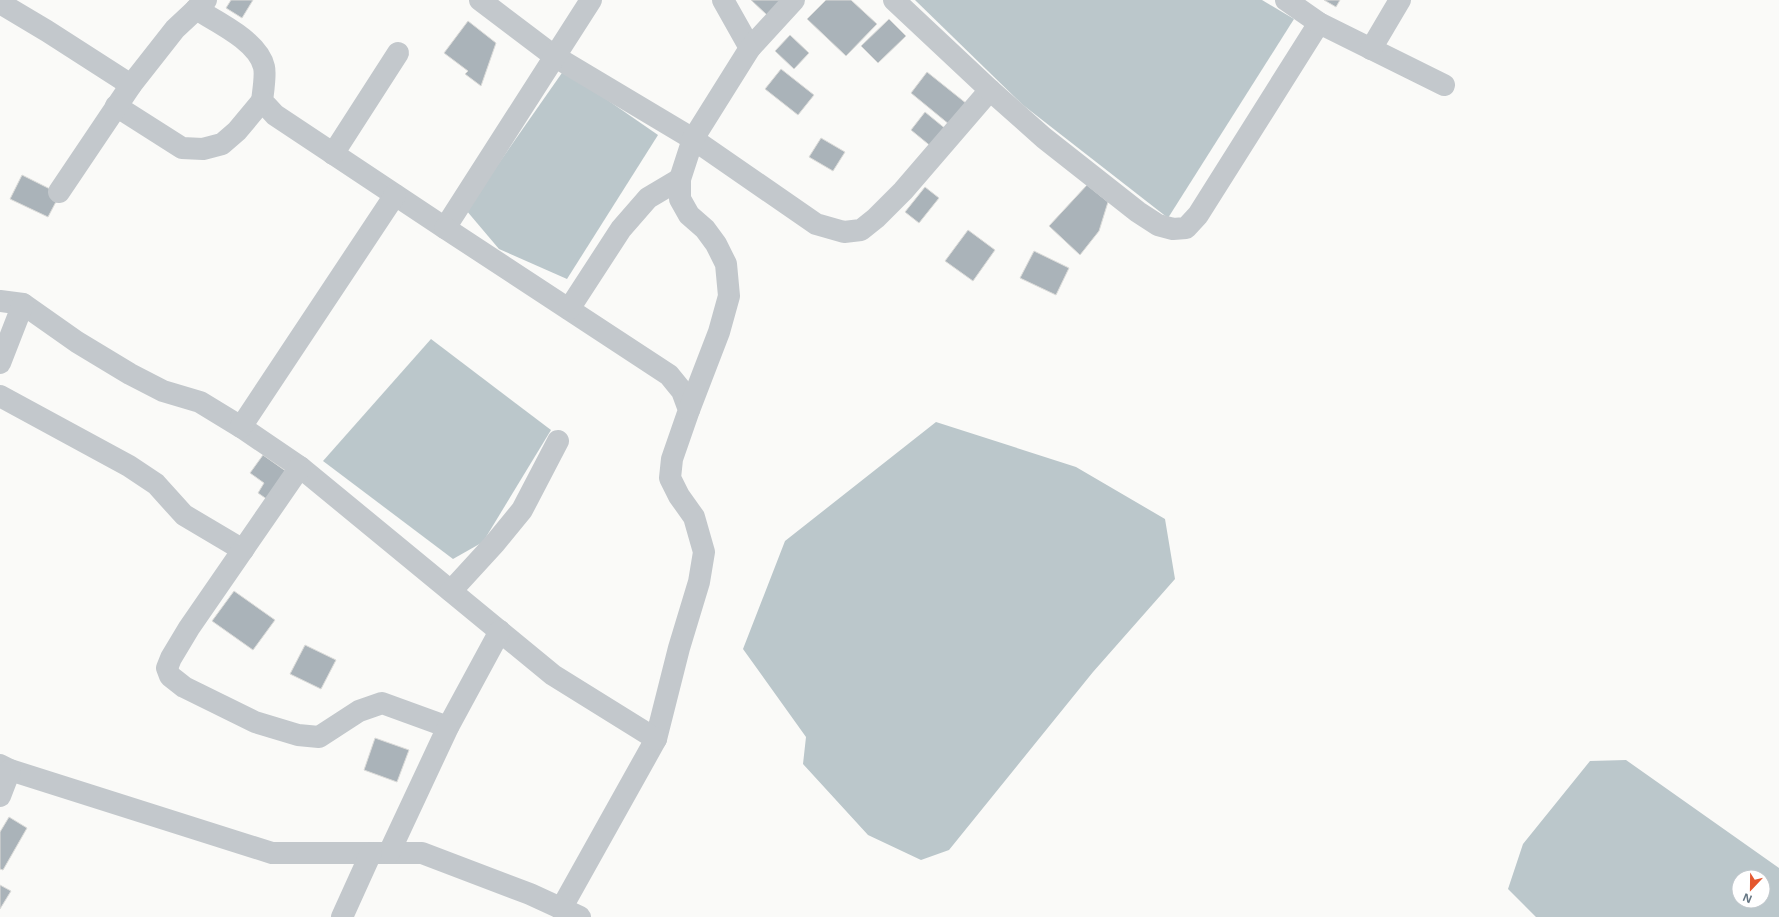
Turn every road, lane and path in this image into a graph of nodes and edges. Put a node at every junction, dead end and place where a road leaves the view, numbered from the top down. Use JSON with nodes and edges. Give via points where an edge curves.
{"nodes":[{"id":1,"x":480,"y":0,"type":"edge"},
{"id":2,"x":591,"y":0,"type":"edge"},
{"id":3,"x":723,"y":0,"type":"edge"},
{"id":4,"x":794,"y":0,"type":"edge"},
{"id":5,"x":894,"y":0,"type":"edge"},
{"id":6,"x":1286,"y":0,"type":"edge"},
{"id":7,"x":1400,"y":0,"type":"edge"},
{"id":8,"x":0,"y":3,"type":"edge"},
{"id":9,"x":201,"y":4,"type":"edge"},
{"id":10,"x":1319,"y":23,"type":"junction"},
{"id":11,"x":750,"y":48,"type":"junction"},
{"id":12,"x":1371,"y":50,"type":"junction"},
{"id":13,"x":398,"y":53,"type":"dead end"},
{"id":14,"x":554,"y":56,"type":"junction"},
{"id":15,"x":131,"y":85,"type":"junction"},
{"id":16,"x":1444,"y":85,"type":"dead end"},
{"id":17,"x":990,"y":90,"type":"junction"},
{"id":18,"x":262,"y":101,"type":"junction"},
{"id":19,"x":116,"y":106,"type":"junction"},
{"id":20,"x":693,"y":139,"type":"junction"},
{"id":21,"x":333,"y":154,"type":"junction"},
{"id":22,"x":680,"y":178,"type":"junction"},
{"id":23,"x":59,"y":192,"type":"dead end"},
{"id":24,"x":395,"y":195,"type":"junction"},
{"id":25,"x":445,"y":228,"type":"junction"},
{"id":26,"x":0,"y":301,"type":"edge"},
{"id":27,"x":23,"y":304,"type":"junction"},
{"id":28,"x":569,"y":309,"type":"junction"},
{"id":29,"x":0,"y":363,"type":"edge"},
{"id":30,"x":0,"y":396,"type":"edge"},
{"id":31,"x":689,"y":410,"type":"junction"},
{"id":32,"x":241,"y":427,"type":"junction"},
{"id":33,"x":558,"y":441,"type":"dead end"},
{"id":34,"x":300,"y":467,"type":"junction"},
{"id":35,"x":243,"y":550,"type":"junction"},
{"id":36,"x":451,"y":591,"type":"junction"},
{"id":37,"x":500,"y":631,"type":"junction"},
{"id":38,"x":448,"y":727,"type":"junction"},
{"id":39,"x":656,"y":739,"type":"junction"},
{"id":40,"x":5,"y":767,"type":"edge"},
{"id":41,"x":0,"y":796,"type":"edge"},
{"id":42,"x":380,"y":853,"type":"junction"},
{"id":43,"x":570,"y":913,"type":"edge"},
{"id":44,"x":342,"y":917,"type":"edge"}],
"edges":[{"from":1,"to":14,"type":"street"},
{"from":2,"to":14,"type":"street"},
{"from":3,"to":11,"type":"street"},
{"from":4,"to":11,"type":"street"},
{"from":5,"to":17,"type":"street"},
{"from":6,"to":10,"type":"street"},
{"from":7,"to":12,"type":"street"},
{"from":8,"to":15,"type":"street"},
{"from":9,"to":15,"type":"street","via":[[175,29]]},
{"from":9,"to":18,"type":"street","via":[[258,53],[264,68]]},
{"from":10,"to":12,"type":"street"},
{"from":10,"to":17,"type":"street","via":[[1198,215],[1186,228],[1173,229],[1158,225],[1138,212],[1044,138]]},
{"from":11,"to":20,"type":"street"},
{"from":12,"to":16,"type":"street"},
{"from":13,"to":21,"type":"street"},
{"from":14,"to":20,"type":"street"},
{"from":14,"to":25,"type":"street"},
{"from":15,"to":19,"type":"street"},
{"from":17,"to":20,"type":"street","via":[[903,191],[861,230],[844,232],[816,224]]},
{"from":18,"to":19,"type":"street","via":[[237,131],[222,144],[203,149],[182,148]]},
{"from":18,"to":21,"type":"street","via":[[275,116]]},
{"from":19,"to":23,"type":"street"},
{"from":20,"to":22,"type":"street"},
{"from":21,"to":24,"type":"street"},
{"from":22,"to":28,"type":"street","via":[[648,198],[621,229]]},
{"from":22,"to":31,"type":"street","via":[[680,199],[689,215],[705,229],[716,244],[726,264],[730,296]]},
{"from":24,"to":25,"type":"street"},
{"from":24,"to":32,"type":"street"},
{"from":25,"to":28,"type":"street"},
{"from":26,"to":27,"type":"street"},
{"from":27,"to":29,"type":"street"},
{"from":27,"to":32,"type":"street","via":[[130,374],[163,391],[200,402]]},
{"from":28,"to":31,"type":"street","via":[[669,375],[682,391]]},
{"from":30,"to":35,"type":"street","via":[[129,466],[156,484],[184,515]]},
{"from":31,"to":39,"type":"street","via":[[672,459],[670,478],[694,517],[704,552],[699,582]]},
{"from":32,"to":34,"type":"street"},
{"from":33,"to":36,"type":"street","via":[[522,510],[495,544]]},
{"from":34,"to":35,"type":"street"},
{"from":34,"to":36,"type":"street"},
{"from":35,"to":38,"type":"street","via":[[171,658],[167,668],[170,676],[184,687],[255,722],[298,735],[319,737],[359,711],[382,704]]},
{"from":36,"to":37,"type":"street"},
{"from":37,"to":38,"type":"street"},
{"from":37,"to":39,"type":"street","via":[[553,675]]},
{"from":38,"to":42,"type":"street"},
{"from":39,"to":43,"type":"street"},
{"from":40,"to":41,"type":"street"},
{"from":40,"to":42,"type":"street","via":[[272,853]]},
{"from":42,"to":43,"type":"street","via":[[422,853],[530,894]]},
{"from":42,"to":44,"type":"street"}]}
